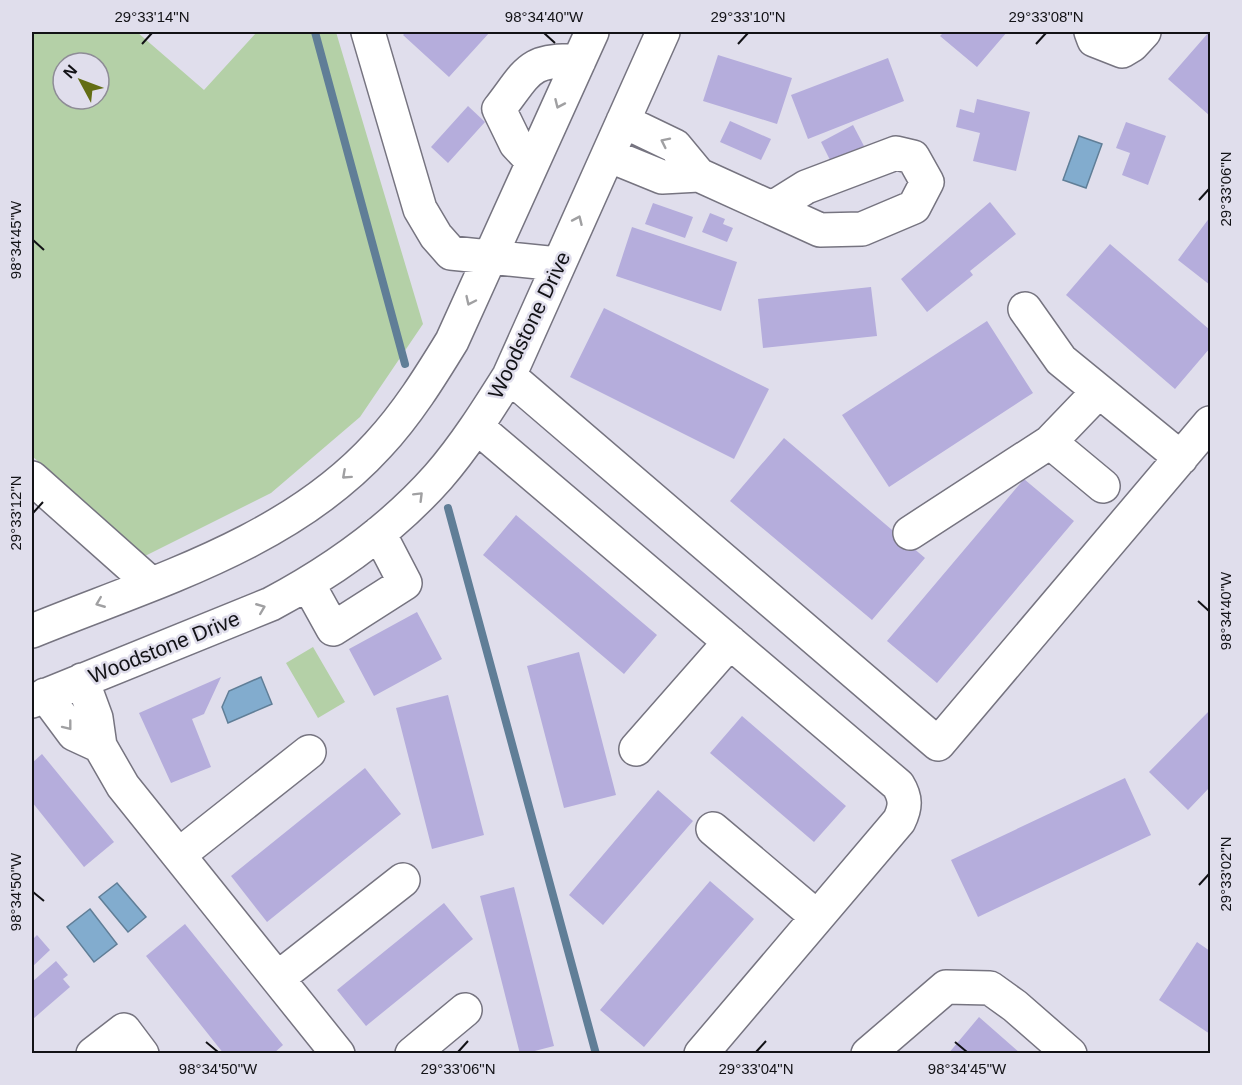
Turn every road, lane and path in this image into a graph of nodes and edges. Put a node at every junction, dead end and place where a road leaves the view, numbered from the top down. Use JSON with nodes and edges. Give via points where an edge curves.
{"nodes":[{"id":1,"x":368,"y":32,"type":"edge"},
{"id":2,"x":592,"y":32,"type":"edge"},
{"id":3,"x":663,"y":32,"type":"edge"},
{"id":4,"x":1091,"y":32,"type":"edge"},
{"id":5,"x":1144,"y":32,"type":"edge"},
{"id":6,"x":579,"y":61,"type":"junction"},
{"id":7,"x":623,"y":121,"type":"junction"},
{"id":8,"x":608,"y":154,"type":"junction"},
{"id":9,"x":533,"y":162,"type":"junction"},
{"id":10,"x":699,"y":175,"type":"junction"},
{"id":11,"x":774,"y":207,"type":"dead end"},
{"id":12,"x":491,"y":256,"type":"junction"},
{"id":13,"x":558,"y":264,"type":"junction"},
{"id":14,"x":1025,"y":309,"type":"dead end"},
{"id":15,"x":509,"y":376,"type":"junction"},
{"id":16,"x":1099,"y":391,"type":"junction"},
{"id":17,"x":1210,"y":423,"type":"edge"},
{"id":18,"x":477,"y":427,"type":"junction"},
{"id":19,"x":1050,"y":442,"type":"junction"},
{"id":20,"x":1181,"y":458,"type":"junction"},
{"id":21,"x":32,"y":478,"type":"edge"},
{"id":22,"x":1103,"y":486,"type":"dead end"},
{"id":23,"x":379,"y":533,"type":"junction"},
{"id":24,"x":910,"y":533,"type":"dead end"},
{"id":25,"x":150,"y":583,"type":"junction"},
{"id":26,"x":308,"y":584,"type":"junction"},
{"id":27,"x":32,"y":631,"type":"edge"},
{"id":28,"x":730,"y":642,"type":"junction"},
{"id":29,"x":82,"y":680,"type":"junction"},
{"id":30,"x":38,"y":698,"type":"edge"},
{"id":31,"x":100,"y":746,"type":"junction"},
{"id":32,"x":636,"y":750,"type":"dead end"},
{"id":33,"x":309,"y":752,"type":"dead end"},
{"id":34,"x":713,"y":829,"type":"dead end"},
{"id":35,"x":180,"y":854,"type":"junction"},
{"id":36,"x":403,"y":880,"type":"dead end"},
{"id":37,"x":817,"y":917,"type":"junction"},
{"id":38,"x":278,"y":978,"type":"junction"},
{"id":39,"x":465,"y":1010,"type":"dead end"},
{"id":40,"x":93,"y":1053,"type":"edge"},
{"id":41,"x":142,"y":1053,"type":"edge"},
{"id":42,"x":338,"y":1053,"type":"edge"},
{"id":43,"x":412,"y":1053,"type":"edge"},
{"id":44,"x":701,"y":1053,"type":"edge"},
{"id":45,"x":868,"y":1053,"type":"edge"},
{"id":46,"x":1070,"y":1053,"type":"edge"}],
"edges":[{"from":1,"to":12,"type":"street","via":[[420,209],[451,253]]},
{"from":2,"to":6,"type":"street"},
{"from":3,"to":7,"type":"street","name":"Woodstone Drive"},
{"from":4,"to":5,"type":"street","via":[[1094,40],[1122,51]]},
{"from":6,"to":9,"type":"street","one_way":true},
{"from":6,"to":9,"type":"street","via":[[551,59],[532,67],[499,109],[516,144]]},
{"from":7,"to":8,"type":"street","name":"Woodstone Drive"},
{"from":10,"to":7,"type":"street","one_way":true,"via":[[675,146]]},
{"from":8,"to":10,"type":"street","via":[[663,177]]},
{"from":13,"to":8,"type":"street","name":"Woodstone Drive","one_way":true},
{"from":9,"to":12,"type":"street"},
{"from":10,"to":11,"type":"street"},
{"from":12,"to":13,"type":"street"},
{"from":12,"to":25,"type":"street","one_way":true,"via":[[452,341],[425,385],[378,445],[309,506],[219,555]]},
{"from":13,"to":15,"type":"street","name":"Woodstone Drive"},
{"from":14,"to":16,"type":"street","via":[[1061,360]]},
{"from":15,"to":18,"type":"street","name":"Woodstone Drive"},
{"from":15,"to":20,"type":"street","via":[[938,744]]},
{"from":16,"to":19,"type":"street"},
{"from":16,"to":20,"type":"street"},
{"from":17,"to":20,"type":"street"},
{"from":23,"to":18,"type":"street","name":"Woodstone Drive","one_way":true,"via":[[438,477]]},
{"from":18,"to":28,"type":"street"},
{"from":19,"to":22,"type":"street"},
{"from":19,"to":24,"type":"street"},
{"from":21,"to":25,"type":"street"},
{"from":23,"to":26,"type":"street","name":"Woodstone Drive"},
{"from":23,"to":26,"type":"street","via":[[405,583],[333,629]]},
{"from":25,"to":27,"type":"street","one_way":true},
{"from":29,"to":26,"type":"street","name":"Woodstone Drive","one_way":true,"via":[[271,604]]},
{"from":28,"to":32,"type":"street"},
{"from":28,"to":37,"type":"street","via":[[898,785],[904,795],[905,810],[899,821]]},
{"from":29,"to":30,"type":"street","name":"Woodstone Drive"},
{"from":29,"to":31,"type":"street","via":[[96,718]]},
{"from":30,"to":31,"type":"street","one_way":true,"via":[[74,734]]},
{"from":31,"to":35,"type":"street","via":[[123,786]]},
{"from":33,"to":35,"type":"street"},
{"from":34,"to":37,"type":"street"},
{"from":35,"to":38,"type":"street"},
{"from":36,"to":38,"type":"street"},
{"from":37,"to":44,"type":"street"},
{"from":38,"to":42,"type":"street"},
{"from":39,"to":43,"type":"street"},
{"from":40,"to":41,"type":"street","via":[[124,1030]]},
{"from":45,"to":46,"type":"street","via":[[946,987],[990,988]]}]}
